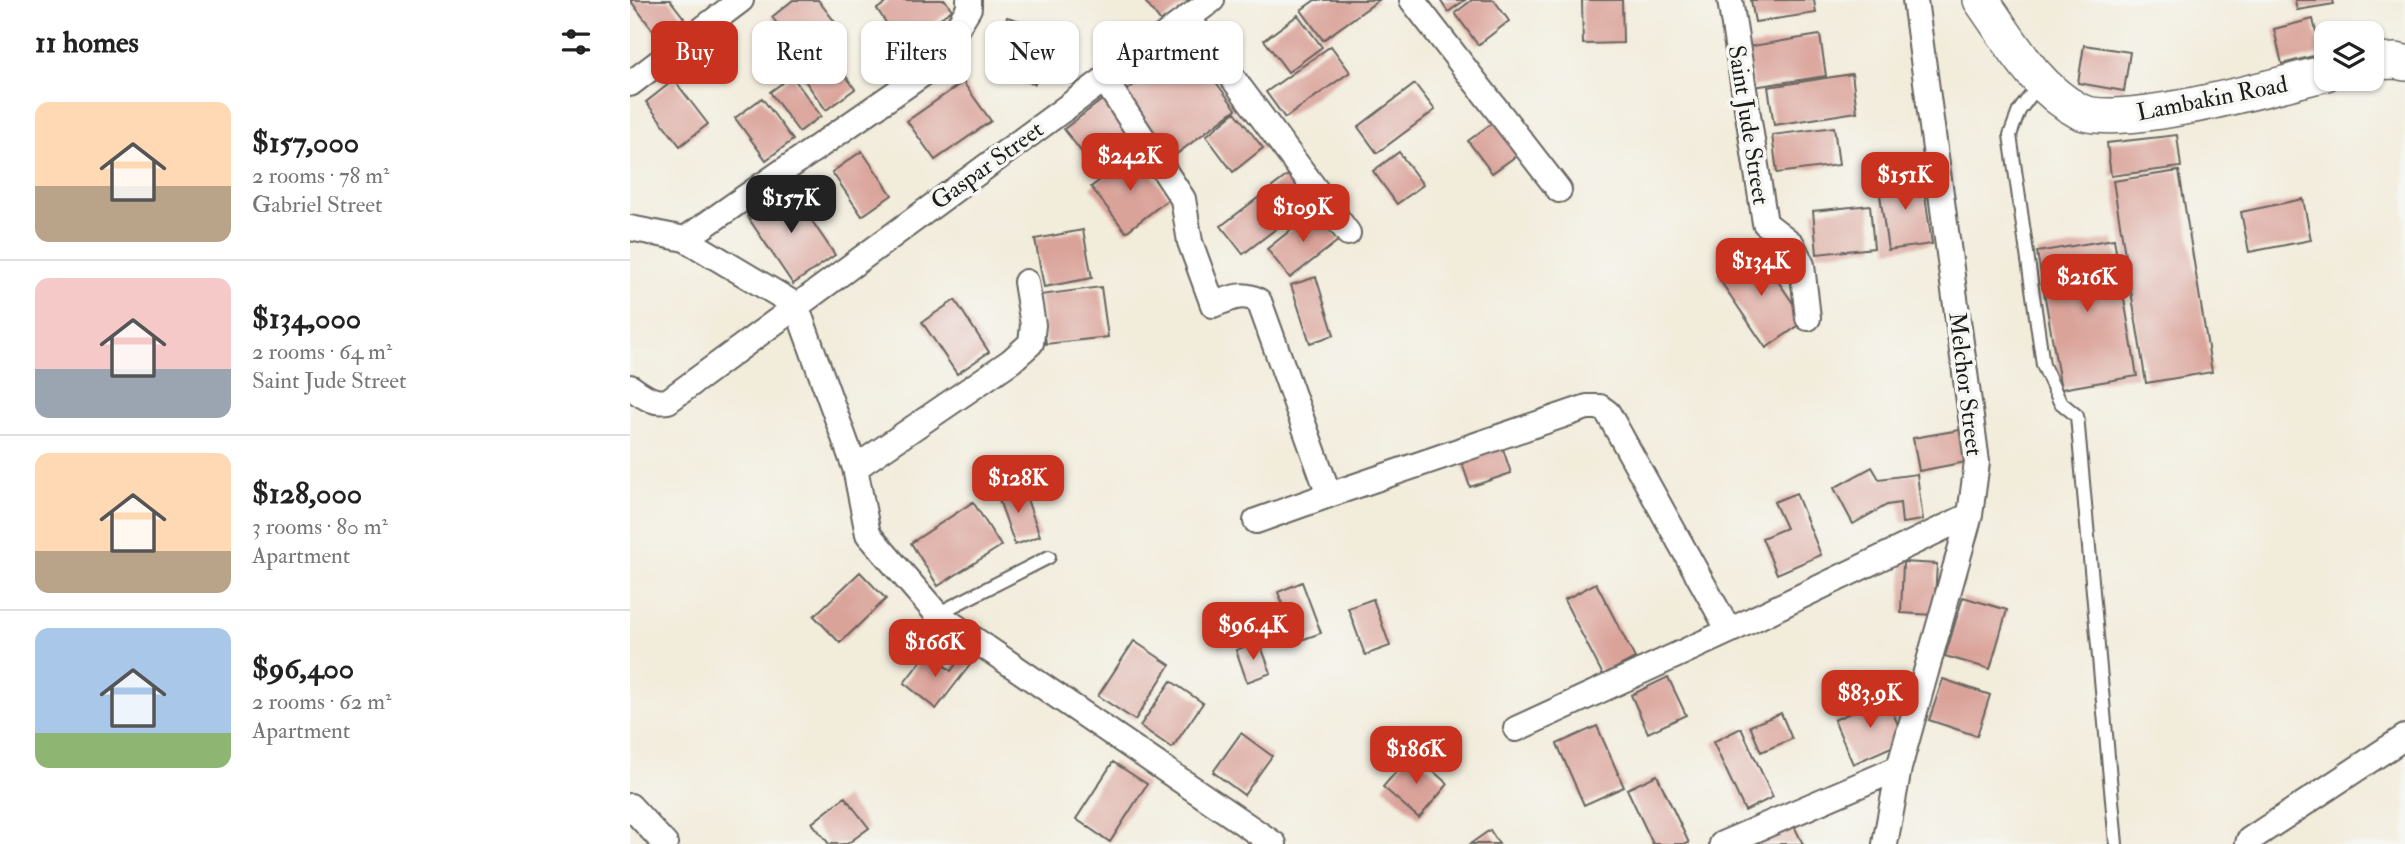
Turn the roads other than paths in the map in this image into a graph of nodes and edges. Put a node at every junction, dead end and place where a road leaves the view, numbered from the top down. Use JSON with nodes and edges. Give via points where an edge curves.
{"nodes":[{"id":1,"x":741,"y":0,"type":"edge"},
{"id":2,"x":969,"y":0,"type":"edge"},
{"id":3,"x":1212,"y":0,"type":"edge"},
{"id":4,"x":1412,"y":0,"type":"edge"},
{"id":5,"x":1730,"y":0,"type":"edge"},
{"id":6,"x":1915,"y":0,"type":"edge"},
{"id":7,"x":1981,"y":0,"type":"edge"},
{"id":8,"x":1188,"y":18,"type":"junction"},
{"id":9,"x":1184,"y":21,"type":"edge"},
{"id":10,"x":2384,"y":61,"type":"edge"},
{"id":11,"x":2405,"y":63,"type":"edge"},
{"id":12,"x":2314,"y":77,"type":"edge"},
{"id":13,"x":2040,"y":82,"type":"junction"},
{"id":14,"x":630,"y":84,"type":"edge"},
{"id":15,"x":1097,"y":84,"type":"edge"},
{"id":16,"x":1107,"y":84,"type":"edge"},
{"id":17,"x":1559,"y":190,"type":"dead end"},
{"id":18,"x":630,"y":228,"type":"edge"},
{"id":19,"x":1348,"y":233,"type":"dead end"},
{"id":20,"x":685,"y":239,"type":"junction"},
{"id":21,"x":1026,"y":282,"type":"dead end"},
{"id":22,"x":796,"y":305,"type":"junction"},
{"id":23,"x":1808,"y":318,"type":"dead end"},
{"id":24,"x":630,"y":387,"type":"edge"},
{"id":25,"x":855,"y":468,"type":"junction"},
{"id":26,"x":1329,"y":495,"type":"junction"},
{"id":27,"x":1970,"y":515,"type":"junction"},
{"id":28,"x":1256,"y":521,"type":"dead end"},
{"id":29,"x":1049,"y":557,"type":"dead end"},
{"id":30,"x":937,"y":614,"type":"junction"},
{"id":31,"x":1729,"y":631,"type":"junction"},
{"id":32,"x":1516,"y":729,"type":"dead end"},
{"id":33,"x":2405,"y":737,"type":"edge"},
{"id":34,"x":1899,"y":768,"type":"junction"},
{"id":35,"x":630,"y":806,"type":"edge"},
{"id":36,"x":665,"y":844,"type":"edge"},
{"id":37,"x":1274,"y":844,"type":"edge"},
{"id":38,"x":1722,"y":844,"type":"edge"},
{"id":39,"x":1885,"y":844,"type":"edge"},
{"id":40,"x":2116,"y":844,"type":"edge"},
{"id":41,"x":2248,"y":844,"type":"edge"}],
"edges":[{"from":1,"to":14,"type":"street"},
{"from":2,"to":20,"type":"street","via":[[969,8],[933,66]]},
{"from":3,"to":8,"type":"street","name":"Gaspar Street"},
{"from":4,"to":17,"type":"street"},
{"from":5,"to":23,"type":"street","name":"Saint Jude Street","via":[[1765,223],[1792,244],[1802,265]]},
{"from":6,"to":27,"type":"street","name":"Melchor Street","via":[[1977,462]]},
{"from":7,"to":13,"type":"main road","name":"Lambakin Road"},
{"from":8,"to":9,"type":"street","name":"Gaspar Street"},
{"from":8,"to":19,"type":"street"},
{"from":10,"to":11,"type":"main road"},
{"from":12,"to":13,"type":"main road","name":"Lambakin Road","via":[[2182,107],[2110,116],[2081,112]]},
{"from":13,"to":40,"type":"lane","via":[[2019,111],[2010,135],[2043,365],[2060,402],[2077,416]]},
{"from":15,"to":22,"type":"street","name":"Gaspar Street"},
{"from":16,"to":26,"type":"street","via":[[1183,199],[1190,242],[1213,305],[1236,296],[1250,295],[1259,301]]},
{"from":18,"to":20,"type":"street"},
{"from":20,"to":22,"type":"street"},
{"from":21,"to":25,"type":"street","via":[[1031,343]]},
{"from":22,"to":24,"type":"street","name":"Gaspar Street","via":[[668,401],[658,403]]},
{"from":22,"to":25,"type":"street"},
{"from":25,"to":30,"type":"street","via":[[868,534]]},
{"from":26,"to":28,"type":"street"},
{"from":26,"to":31,"type":"street","via":[[1587,407],[1600,407],[1608,413]]},
{"from":27,"to":31,"type":"street"},
{"from":27,"to":34,"type":"street","name":"Melchor Street"},
{"from":29,"to":30,"type":"lane"},
{"from":30,"to":37,"type":"street"},
{"from":31,"to":32,"type":"street"},
{"from":33,"to":41,"type":"street"},
{"from":34,"to":38,"type":"street"},
{"from":34,"to":39,"type":"street","name":"Melchor Street"},
{"from":35,"to":36,"type":"street"}]}
